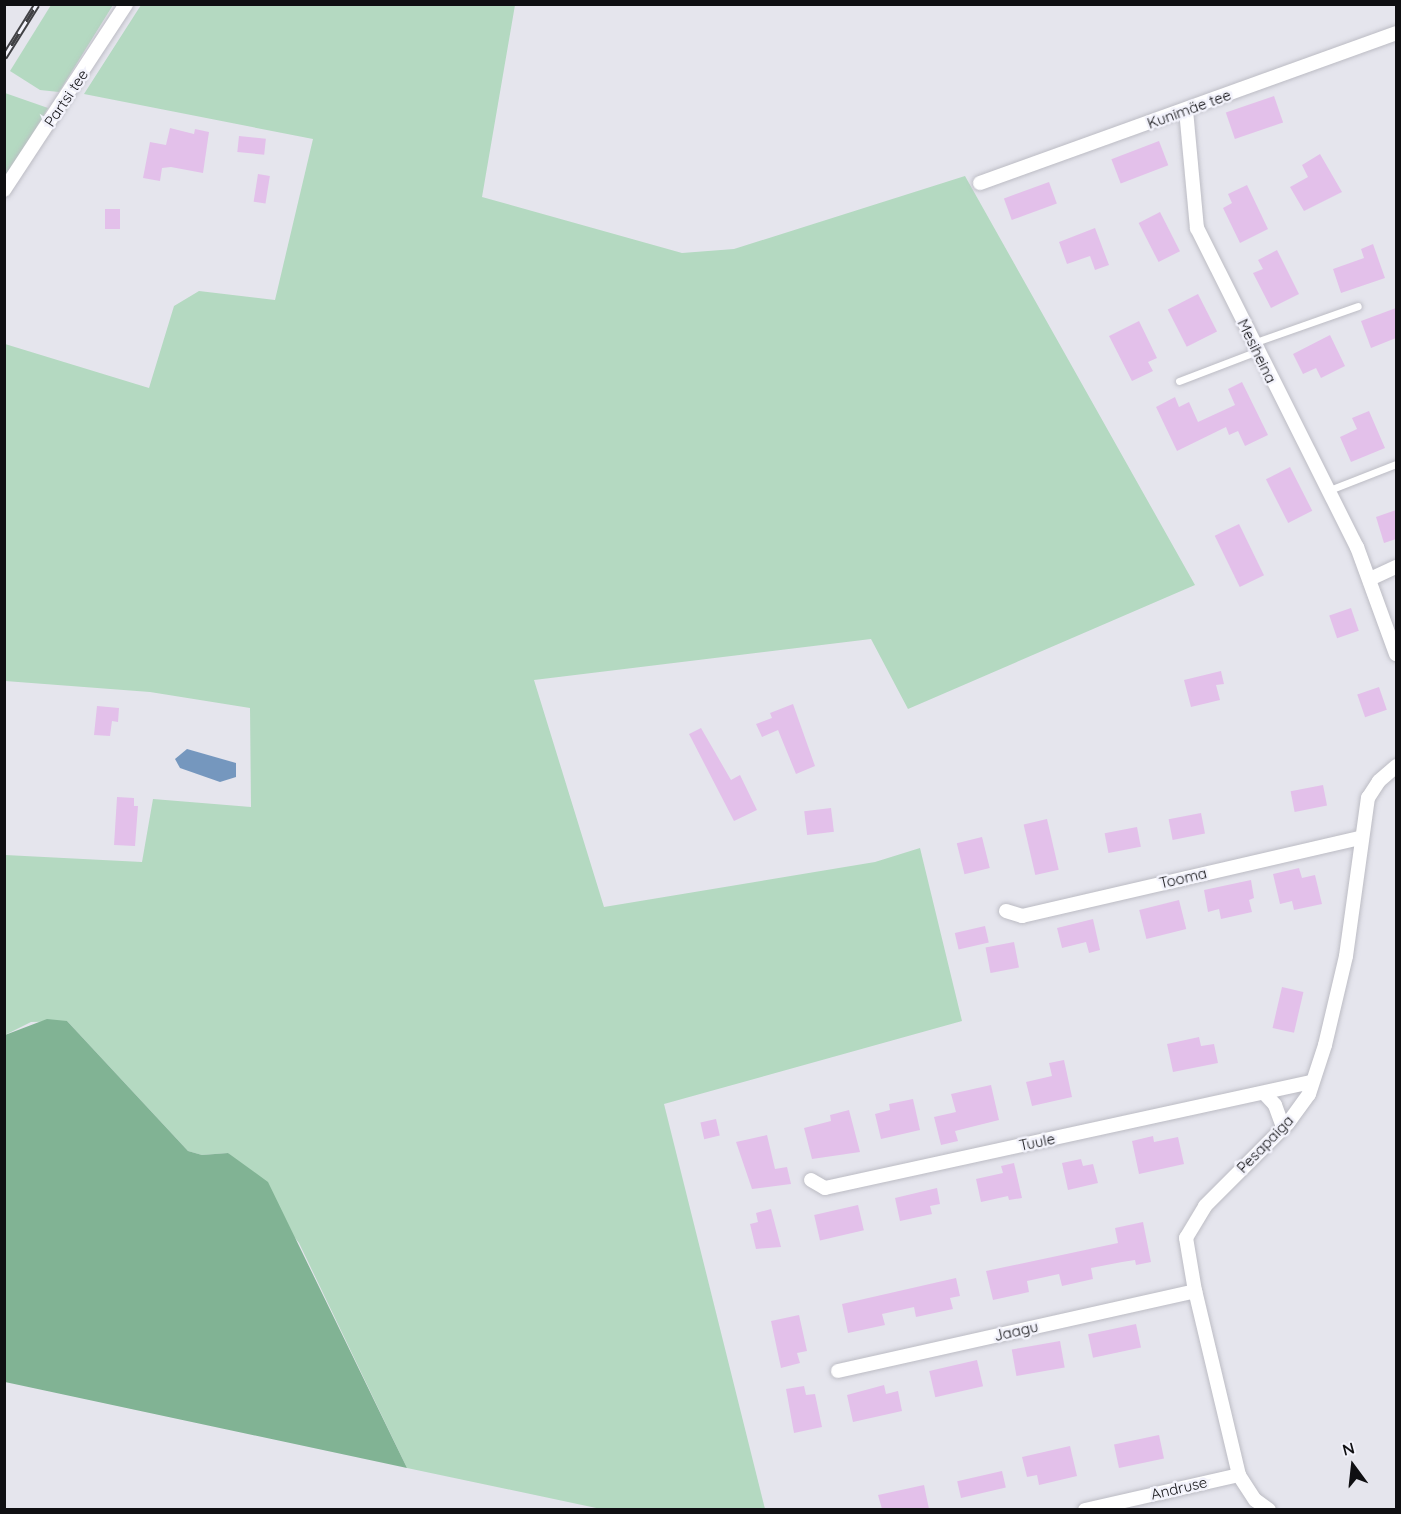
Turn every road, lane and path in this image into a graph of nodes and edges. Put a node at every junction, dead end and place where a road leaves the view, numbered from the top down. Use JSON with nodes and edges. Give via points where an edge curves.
{"nodes":[{"id":1,"x":126,"y":4,"type":"edge"},
{"id":2,"x":1396,"y":33,"type":"edge"},
{"id":3,"x":1186,"y":110,"type":"junction"},
{"id":4,"x":980,"y":183,"type":"dead end"},
{"id":5,"x":4,"y":190,"type":"edge"},
{"id":6,"x":1358,"y":306,"type":"dead end"},
{"id":7,"x":1255,"y":347,"type":"junction"},
{"id":8,"x":1179,"y":381,"type":"dead end"},
{"id":9,"x":1396,"y":464,"type":"edge"},
{"id":10,"x":1327,"y":491,"type":"junction"},
{"id":11,"x":1396,"y":567,"type":"edge"},
{"id":12,"x":1370,"y":579,"type":"junction"},
{"id":13,"x":1396,"y":654,"type":"edge"},
{"id":14,"x":1396,"y":766,"type":"edge"},
{"id":15,"x":1360,"y":838,"type":"junction"},
{"id":16,"x":1006,"y":910,"type":"dead end"},
{"id":17,"x":1312,"y":1082,"type":"junction"},
{"id":18,"x":1264,"y":1093,"type":"junction"},
{"id":19,"x":1283,"y":1127,"type":"junction"},
{"id":20,"x":812,"y":1180,"type":"dead end"},
{"id":21,"x":1195,"y":1291,"type":"junction"},
{"id":22,"x":838,"y":1371,"type":"dead end"},
{"id":23,"x":1239,"y":1475,"type":"junction"},
{"id":24,"x":1251,"y":1505,"type":"edge"},
{"id":25,"x":1085,"y":1509,"type":"edge"},
{"id":26,"x":1269,"y":1509,"type":"edge"}],
"edges":[{"from":1,"to":5,"type":"street","name":"Partsi tee"},
{"from":2,"to":3,"type":"street","name":"Kunimäe tee"},
{"from":3,"to":4,"type":"street","name":"Kunimäe tee"},
{"from":3,"to":7,"type":"street","name":"Mesiheina","via":[[1197,228]]},
{"from":6,"to":7,"type":"lane"},
{"from":7,"to":8,"type":"lane"},
{"from":7,"to":10,"type":"street","name":"Mesiheina"},
{"from":9,"to":10,"type":"lane"},
{"from":10,"to":12,"type":"street","name":"Mesiheina"},
{"from":11,"to":12,"type":"street"},
{"from":12,"to":13,"type":"street"},
{"from":14,"to":15,"type":"street","name":"Pesapaiga","via":[[1378,782],[1368,798]]},
{"from":15,"to":16,"type":"street","name":"Tooma","via":[[1022,916]]},
{"from":15,"to":17,"type":"street","name":"Pesapaiga","via":[[1346,956]]},
{"from":17,"to":18,"type":"street","name":"Tuule"},
{"from":17,"to":19,"type":"street","name":"Pesapaiga","via":[[1309,1094]]},
{"from":18,"to":19,"type":"street","via":[[1275,1105]]},
{"from":18,"to":20,"type":"street","name":"Tuule","via":[[825,1188]]},
{"from":19,"to":21,"type":"street","name":"Pesapaiga","via":[[1205,1206],[1186,1238]]},
{"from":21,"to":22,"type":"street","name":"Jaagu"},
{"from":21,"to":23,"type":"street","name":"Pesapaiga"},
{"from":23,"to":24,"type":"street","name":"Pesapaiga"},
{"from":23,"to":25,"type":"street","name":"Andruse"},
{"from":24,"to":26,"type":"street","name":"Pesapaiga"}]}
